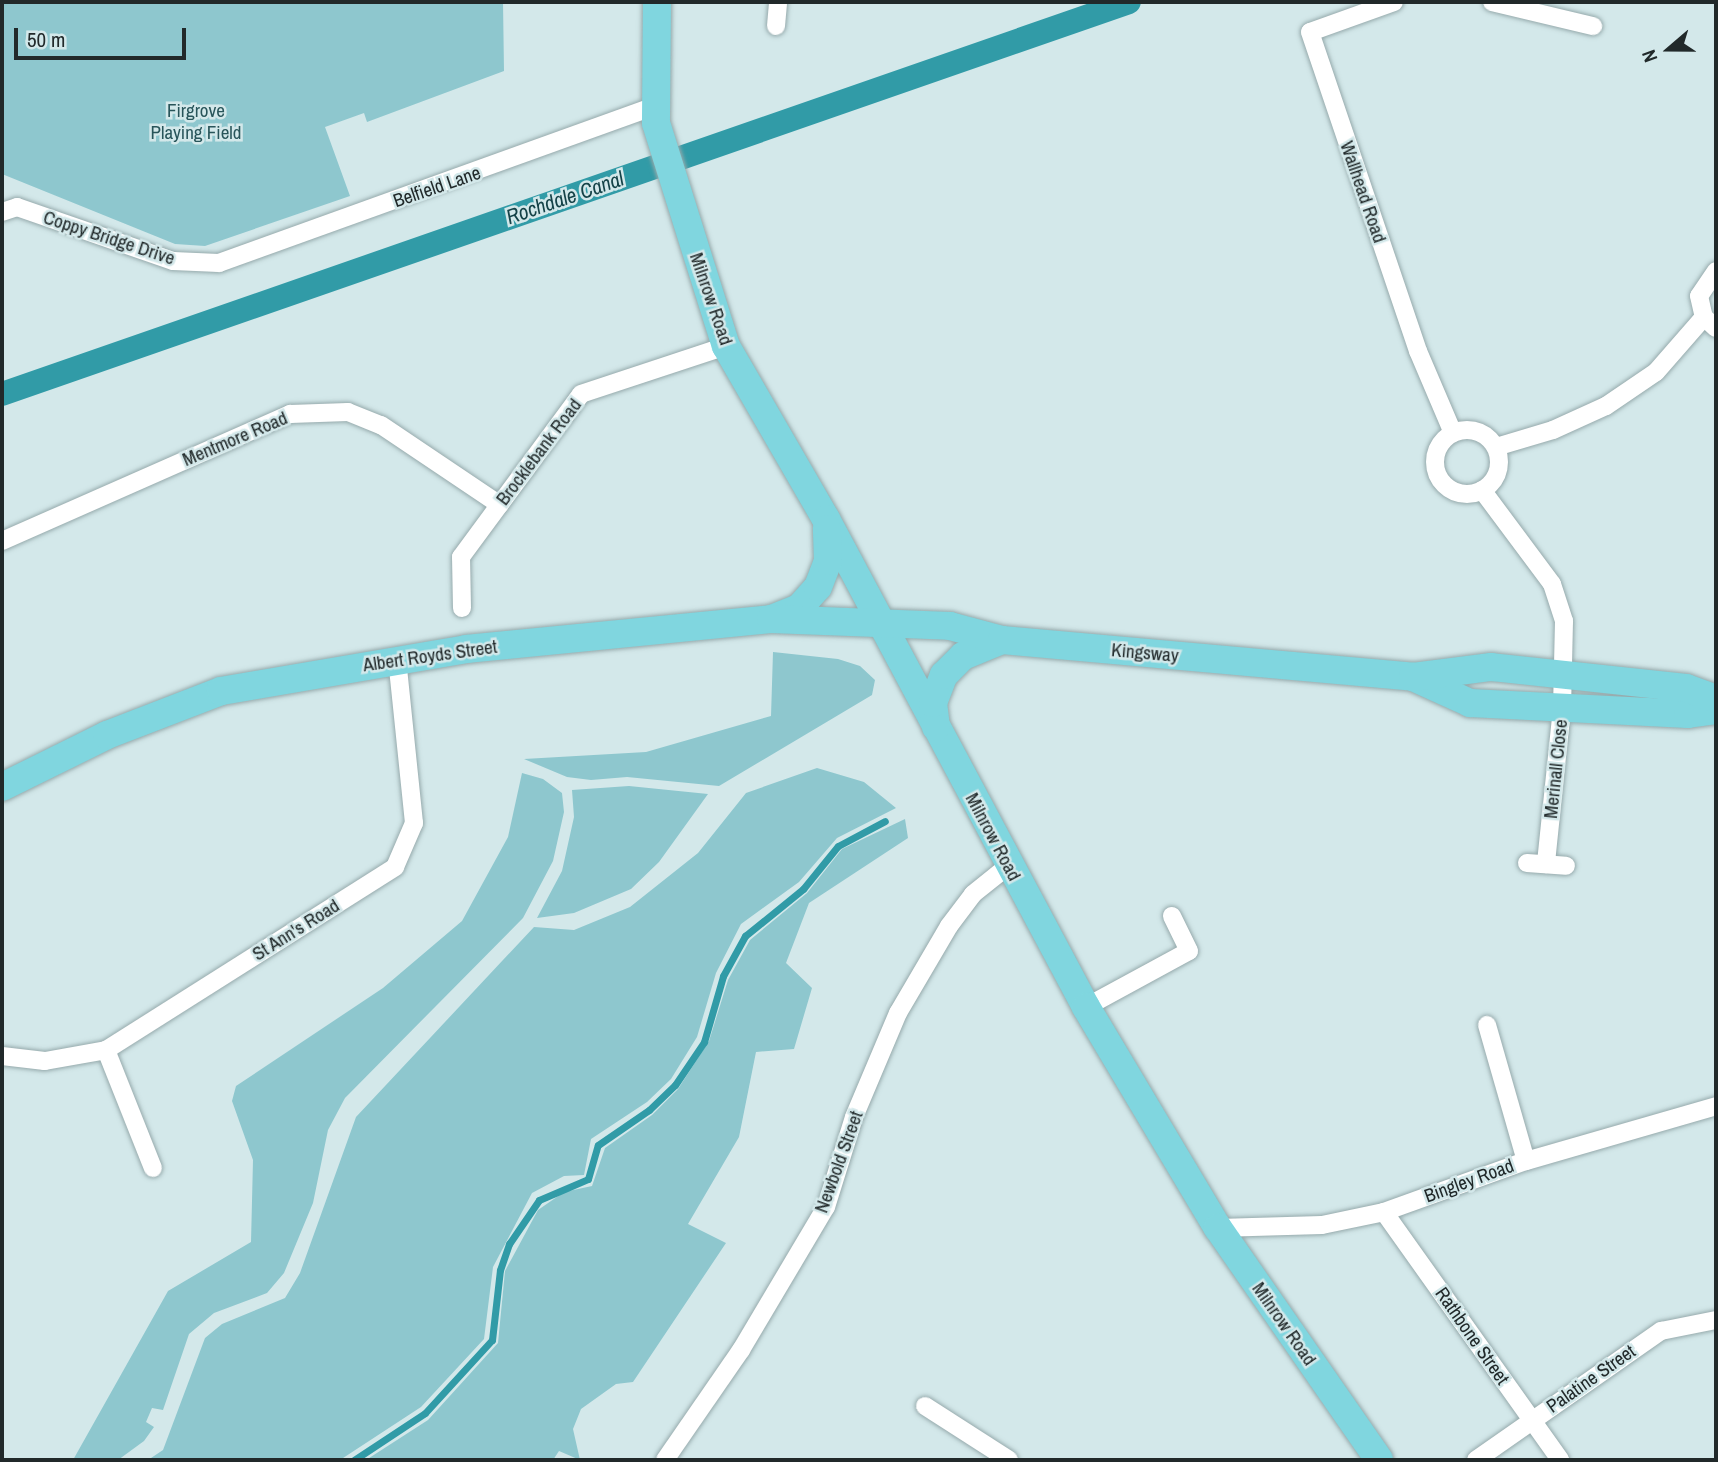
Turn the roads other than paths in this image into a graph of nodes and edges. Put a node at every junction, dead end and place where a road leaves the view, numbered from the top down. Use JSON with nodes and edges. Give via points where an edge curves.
{"nodes":[{"id":1,"x":657,"y":2,"type":"edge"},
{"id":2,"x":778,"y":2,"type":"edge"},
{"id":3,"x":1394,"y":2,"type":"edge"},
{"id":4,"x":1492,"y":2,"type":"edge"},
{"id":5,"x":776,"y":26,"type":"dead end"},
{"id":6,"x":1593,"y":26,"type":"dead end"},
{"id":7,"x":654,"y":115,"type":"junction"},
{"id":8,"x":2,"y":212,"type":"edge"},
{"id":9,"x":219,"y":263,"type":"joint"},
{"id":10,"x":1716,"y":271,"type":"edge"},
{"id":11,"x":1710,"y":322,"type":"edge"},
{"id":12,"x":726,"y":346,"type":"junction"},
{"id":13,"x":1453,"y":433,"type":"junction"},
{"id":14,"x":1496,"y":447,"type":"junction"},
{"id":15,"x":1482,"y":490,"type":"junction"},
{"id":16,"x":500,"y":505,"type":"junction"},
{"id":17,"x":826,"y":519,"type":"junction"},
{"id":18,"x":2,"y":541,"type":"edge"},
{"id":19,"x":462,"y":608,"type":"dead end"},
{"id":20,"x":771,"y":619,"type":"junction"},
{"id":21,"x":879,"y":625,"type":"junction"},
{"id":22,"x":1002,"y":640,"type":"junction"},
{"id":23,"x":397,"y":659,"type":"junction"},
{"id":24,"x":1564,"y":673,"type":"junction"},
{"id":25,"x":1413,"y":677,"type":"junction"},
{"id":26,"x":1716,"y":699,"type":"edge"},
{"id":27,"x":1562,"y":708,"type":"junction"},
{"id":28,"x":1716,"y":710,"type":"edge"},
{"id":29,"x":938,"y":734,"type":"junction"},
{"id":30,"x":2,"y":787,"type":"edge"},
{"id":31,"x":1527,"y":863,"type":"dead end"},
{"id":32,"x":1546,"y":864,"type":"junction"},
{"id":33,"x":1008,"y":866,"type":"junction"},
{"id":34,"x":1566,"y":866,"type":"dead end"},
{"id":35,"x":1172,"y":916,"type":"dead end"},
{"id":36,"x":1086,"y":1007,"type":"junction"},
{"id":37,"x":1487,"y":1025,"type":"dead end"},
{"id":38,"x":106,"y":1050,"type":"junction"},
{"id":39,"x":2,"y":1056,"type":"edge"},
{"id":40,"x":1716,"y":1106,"type":"edge"},
{"id":41,"x":1526,"y":1161,"type":"junction"},
{"id":42,"x":153,"y":1168,"type":"dead end"},
{"id":43,"x":1384,"y":1212,"type":"junction"},
{"id":44,"x":1217,"y":1228,"type":"junction"},
{"id":45,"x":1716,"y":1320,"type":"edge"},
{"id":46,"x":925,"y":1406,"type":"dead end"},
{"id":47,"x":1532,"y":1421,"type":"junction"},
{"id":48,"x":665,"y":1460,"type":"edge"},
{"id":49,"x":1009,"y":1460,"type":"edge"},
{"id":50,"x":1379,"y":1460,"type":"edge"},
{"id":51,"x":1476,"y":1460,"type":"edge"},
{"id":52,"x":1560,"y":1460,"type":"edge"}],
"edges":[{"from":1,"to":7,"type":"main road","name":"Milnrow Road"},
{"from":2,"to":5,"type":"street"},
{"from":3,"to":13,"type":"street","name":"Wallhead Road","via":[[1310,32],[1418,351]]},
{"from":4,"to":6,"type":"street"},
{"from":7,"to":9,"type":"street","name":"Belfield Lane"},
{"from":7,"to":12,"type":"main road","name":"Milnrow Road"},
{"from":8,"to":9,"type":"street","name":"Coppy Bridge Drive","via":[[17,207],[173,261]]},
{"from":10,"to":11,"type":"street","via":[[1699,296]]},
{"from":11,"to":14,"type":"street","via":[[1656,372],[1606,406],[1553,430]]},
{"from":12,"to":16,"type":"street","name":"Brocklebank Road","via":[[581,394]]},
{"from":12,"to":17,"type":"main road","name":"Milnrow Road"},
{"from":13,"to":14,"type":"street","via":[[1473,430]]},
{"from":13,"to":15,"type":"street","via":[[1436,456],[1438,475],[1460,493]]},
{"from":14,"to":15,"type":"street","via":[[1499,468]]},
{"from":15,"to":24,"type":"street","via":[[1552,584],[1563,621]]},
{"from":16,"to":18,"type":"street","name":"Mentmore Road","via":[[381,425],[348,412],[290,414]]},
{"from":16,"to":19,"type":"street","name":"Brocklebank Road","via":[[461,557]]},
{"from":17,"to":20,"type":"main road","via":[[829,552],[823,578],[799,608]]},
{"from":17,"to":21,"type":"main road","name":"Milnrow Road"},
{"from":20,"to":21,"type":"main road","name":"Albert Royds Street"},
{"from":20,"to":23,"type":"main road","name":"Albert Royds Street"},
{"from":21,"to":22,"type":"main road","name":"Kingsway","via":[[950,626]]},
{"from":21,"to":29,"type":"main road","name":"Milnrow Road"},
{"from":22,"to":25,"type":"main road","name":"Kingsway"},
{"from":22,"to":29,"type":"main road","via":[[963,656],[944,675],[933,704]]},
{"from":23,"to":30,"type":"main road","name":"Albert Royds Street","via":[[221,691],[107,735]]},
{"from":23,"to":38,"type":"street","name":"St Ann's Road","via":[[414,823],[395,867]]},
{"from":24,"to":25,"type":"main road","name":"Kingsway","via":[[1477,666]]},
{"from":24,"to":26,"type":"main road","name":"Kingsway","via":[[1686,688]]},
{"from":24,"to":27,"type":"street","name":"Merinall Close"},
{"from":25,"to":27,"type":"main road","name":"Kingsway","via":[[1470,703]]},
{"from":27,"to":28,"type":"main road","name":"Kingsway","via":[[1688,714]]},
{"from":27,"to":32,"type":"street","name":"Merinall Close"},
{"from":29,"to":33,"type":"main road","name":"Milnrow Road"},
{"from":31,"to":32,"type":"street"},
{"from":32,"to":34,"type":"street"},
{"from":33,"to":36,"type":"main road","name":"Milnrow Road"},
{"from":33,"to":48,"type":"street","name":"Newbold Street","via":[[973,894],[949,926],[898,1013],[854,1117],[826,1208],[741,1350]]},
{"from":35,"to":36,"type":"street","via":[[1189,951]]},
{"from":36,"to":44,"type":"main road","name":"Milnrow Road"},
{"from":37,"to":41,"type":"street"},
{"from":38,"to":39,"type":"street","name":"St Ann's Road","via":[[45,1061]]},
{"from":38,"to":42,"type":"street"},
{"from":40,"to":41,"type":"street","name":"Bingley Road"},
{"from":41,"to":43,"type":"street","name":"Bingley Road"},
{"from":43,"to":44,"type":"street","name":"Bingley Road","via":[[1322,1225]]},
{"from":43,"to":47,"type":"street","name":"Rathbone Street"},
{"from":44,"to":50,"type":"main road","name":"Milnrow Road"},
{"from":45,"to":47,"type":"street","name":"Palatine Street","via":[[1661,1331]]},
{"from":46,"to":49,"type":"street"},
{"from":47,"to":51,"type":"street","name":"Palatine Street"},
{"from":47,"to":52,"type":"street","name":"Rathbone Street"}]}
